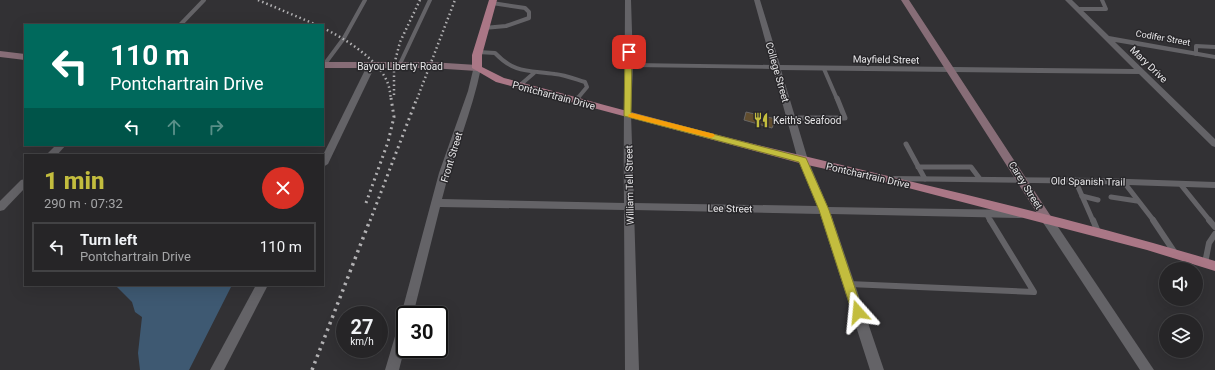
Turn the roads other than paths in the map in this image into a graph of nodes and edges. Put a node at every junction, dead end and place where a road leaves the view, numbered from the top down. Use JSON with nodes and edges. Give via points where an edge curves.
{"nodes":[{"id":1,"x":204,"y":0,"type":"edge"},
{"id":2,"x":365,"y":0,"type":"edge"},
{"id":3,"x":430,"y":0,"type":"edge"},
{"id":4,"x":628,"y":0,"type":"edge"},
{"id":5,"x":757,"y":0,"type":"edge"},
{"id":6,"x":905,"y":0,"type":"edge"},
{"id":7,"x":1068,"y":0,"type":"edge"},
{"id":8,"x":1102,"y":0,"type":"edge"},
{"id":9,"x":493,"y":2,"type":"edge"},
{"id":10,"x":1078,"y":10,"type":"junction"},
{"id":11,"x":181,"y":24,"type":"edge"},
{"id":12,"x":484,"y":28,"type":"junction"},
{"id":13,"x":1107,"y":38,"type":"junction"},
{"id":14,"x":1215,"y":47,"type":"edge"},
{"id":15,"x":478,"y":52,"type":"junction"},
{"id":16,"x":0,"y":54,"type":"edge"},
{"id":17,"x":1196,"y":54,"type":"junction"},
{"id":18,"x":24,"y":57,"type":"edge"},
{"id":19,"x":1215,"y":57,"type":"edge"},
{"id":20,"x":324,"y":65,"type":"edge"},
{"id":21,"x":629,"y":65,"type":"junction"},
{"id":22,"x":371,"y":66,"type":"junction"},
{"id":23,"x":399,"y":66,"type":"junction"},
{"id":24,"x":477,"y":68,"type":"junction"},
{"id":25,"x":778,"y":68,"type":"junction"},
{"id":26,"x":824,"y":69,"type":"junction"},
{"id":27,"x":951,"y":70,"type":"junction"},
{"id":28,"x":1142,"y":72,"type":"junction"},
{"id":29,"x":534,"y":73,"type":"junction"},
{"id":30,"x":519,"y":86,"type":"junction"},
{"id":31,"x":576,"y":100,"type":"junction"},
{"id":32,"x":627,"y":114,"type":"junction"},
{"id":33,"x":792,"y":118,"type":"junction"},
{"id":34,"x":906,"y":144,"type":"dead end"},
{"id":35,"x":1215,"y":144,"type":"edge"},
{"id":36,"x":60,"y":146,"type":"edge"},
{"id":37,"x":53,"y":154,"type":"edge"},
{"id":38,"x":803,"y":160,"type":"junction"},
{"id":39,"x":324,"y":162,"type":"edge"},
{"id":40,"x":918,"y":167,"type":"junction"},
{"id":41,"x":889,"y":179,"type":"junction"},
{"id":42,"x":925,"y":179,"type":"junction"},
{"id":43,"x":980,"y":180,"type":"junction"},
{"id":44,"x":1023,"y":180,"type":"junction"},
{"id":45,"x":1075,"y":180,"type":"junction"},
{"id":46,"x":1123,"y":182,"type":"junction"},
{"id":47,"x":24,"y":183,"type":"edge"},
{"id":48,"x":1181,"y":184,"type":"junction"},
{"id":49,"x":1215,"y":185,"type":"edge"},
{"id":50,"x":1082,"y":196,"type":"junction"},
{"id":51,"x":1097,"y":197,"type":"dead end"},
{"id":52,"x":1112,"y":199,"type":"dead end"},
{"id":53,"x":1137,"y":201,"type":"junction"},
{"id":54,"x":438,"y":203,"type":"junction"},
{"id":55,"x":629,"y":206,"type":"junction"},
{"id":56,"x":0,"y":207,"type":"edge"},
{"id":57,"x":824,"y":210,"type":"junction"},
{"id":58,"x":986,"y":213,"type":"junction"},
{"id":59,"x":1023,"y":214,"type":"junction"},
{"id":60,"x":1048,"y":221,"type":"junction"},
{"id":61,"x":1215,"y":227,"type":"edge"},
{"id":62,"x":1099,"y":233,"type":"junction"},
{"id":63,"x":1215,"y":234,"type":"edge"},
{"id":64,"x":1176,"y":254,"type":"junction"},
{"id":65,"x":1210,"y":264,"type":"edge"},
{"id":66,"x":848,"y":284,"type":"junction"},
{"id":67,"x":261,"y":286,"type":"edge"},
{"id":68,"x":409,"y":306,"type":"edge"},
{"id":69,"x":396,"y":356,"type":"edge"},
{"id":70,"x":217,"y":370,"type":"edge"},
{"id":71,"x":392,"y":370,"type":"edge"},
{"id":72,"x":632,"y":370,"type":"edge"},
{"id":73,"x":877,"y":370,"type":"edge"},
{"id":74,"x":1147,"y":370,"type":"edge"}],
"edges":[{"from":1,"to":11,"type":"lane"},
{"from":2,"to":20,"type":"lane","via":[[344,38]]},
{"from":3,"to":23,"type":"lane"},
{"from":4,"to":21,"type":"street","name":"William Tell Street"},
{"from":5,"to":25,"type":"street","name":"College Street"},
{"from":6,"to":27,"type":"street","name":"Carey Street"},
{"from":7,"to":10,"type":"street","name":"Mary Drive"},
{"from":8,"to":10,"type":"lane","via":[[1106,9]]},
{"from":9,"to":12,"type":"main road","name":"Front Street"},
{"from":9,"to":12,"type":"lane","via":[[525,8],[529,12],[529,18],[506,26]]},
{"from":10,"to":13,"type":"street","name":"Mary Drive"},
{"from":12,"to":15,"type":"main road","name":"Front Street"},
{"from":13,"to":17,"type":"street","name":"Codifer Street"},
{"from":13,"to":28,"type":"street","name":"Mary Drive"},
{"from":14,"to":17,"type":"lane","via":[[1196,46]]},
{"from":15,"to":24,"type":"main road","name":"Front Street"},
{"from":15,"to":29,"type":"lane","via":[[494,52],[509,67]]},
{"from":16,"to":18,"type":"street"},
{"from":17,"to":19,"type":"street","name":"Codifer Street"},
{"from":20,"to":22,"type":"street","name":"Bayou Liberty Road"},
{"from":21,"to":25,"type":"street","name":"Mayfield Street"},
{"from":21,"to":32,"type":"street","name":"William Tell Street"},
{"from":22,"to":23,"type":"street","name":"Bayou Liberty Road"},
{"from":22,"to":39,"type":"street"},
{"from":23,"to":24,"type":"street","name":"Bayou Liberty Road"},
{"from":24,"to":30,"type":"main road","name":"Pontchartrain Drive"},
{"from":24,"to":54,"type":"street","name":"Front Street","via":[[472,91],[444,173]]},
{"from":25,"to":26,"type":"street","name":"Mayfield Street"},
{"from":25,"to":33,"type":"street","name":"College Street"},
{"from":26,"to":27,"type":"street","name":"Mayfield Street"},
{"from":26,"to":33,"type":"lane","via":[[845,118]]},
{"from":27,"to":28,"type":"street","name":"Mayfield Street"},
{"from":27,"to":44,"type":"street","name":"Carey Street"},
{"from":28,"to":35,"type":"street","name":"Mary Drive"},
{"from":29,"to":30,"type":"lane"},
{"from":29,"to":31,"type":"lane","via":[[557,74],[585,82],[587,87]]},
{"from":30,"to":31,"type":"main road","name":"Pontchartrain Drive"},
{"from":31,"to":32,"type":"main road","name":"Pontchartrain Drive"},
{"from":32,"to":38,"type":"main road","name":"Pontchartrain Drive"},
{"from":32,"to":55,"type":"street","name":"William Tell Street"},
{"from":33,"to":38,"type":"street","name":"College Street"},
{"from":34,"to":40,"type":"lane"},
{"from":36,"to":37,"type":"street"},
{"from":38,"to":41,"type":"main road","name":"Pontchartrain Drive"},
{"from":38,"to":57,"type":"street","name":"College Street"},
{"from":40,"to":42,"type":"lane"},
{"from":40,"to":43,"type":"lane","via":[[971,166]]},
{"from":41,"to":42,"type":"street","name":"Old Spanish Trail"},
{"from":41,"to":59,"type":"main road","name":"Pontchartrain Drive"},
{"from":42,"to":43,"type":"street","name":"Old Spanish Trail"},
{"from":43,"to":44,"type":"street","name":"Old Spanish Trail"},
{"from":44,"to":45,"type":"street","name":"Old Spanish Trail"},
{"from":44,"to":60,"type":"street","name":"Carey Street"},
{"from":45,"to":46,"type":"street","name":"Old Spanish Trail"},
{"from":45,"to":50,"type":"lane"},
{"from":46,"to":48,"type":"street","name":"Old Spanish Trail"},
{"from":46,"to":53,"type":"lane"},
{"from":47,"to":56,"type":"street"},
{"from":48,"to":49,"type":"street","name":"Old Spanish Trail"},
{"from":48,"to":61,"type":"lane"},
{"from":50,"to":51,"type":"lane"},
{"from":50,"to":62,"type":"lane"},
{"from":52,"to":53,"type":"lane"},
{"from":53,"to":64,"type":"lane","via":[[1161,230]]},
{"from":54,"to":55,"type":"street","name":"Lee Street"},
{"from":54,"to":68,"type":"street","name":"Front Street"},
{"from":55,"to":57,"type":"street","name":"Lee Street"},
{"from":55,"to":72,"type":"street","name":"William Tell Street"},
{"from":57,"to":58,"type":"street","name":"Lee Street"},
{"from":57,"to":66,"type":"street","name":"College Street"},
{"from":58,"to":59,"type":"street","name":"Lee Street"},
{"from":58,"to":66,"type":"lane","via":[[1034,292]]},
{"from":59,"to":60,"type":"main road","name":"Pontchartrain Drive"},
{"from":60,"to":62,"type":"main road","name":"Pontchartrain Drive"},
{"from":60,"to":74,"type":"street","name":"Carey Street"},
{"from":62,"to":64,"type":"main road","name":"Pontchartrain Drive"},
{"from":63,"to":65,"type":"lane","via":[[1209,243]]},
{"from":64,"to":65,"type":"main road","name":"Pontchartrain Drive"},
{"from":66,"to":73,"type":"street","name":"College Street"},
{"from":67,"to":70,"type":"street"},
{"from":69,"to":71,"type":"street"}]}
